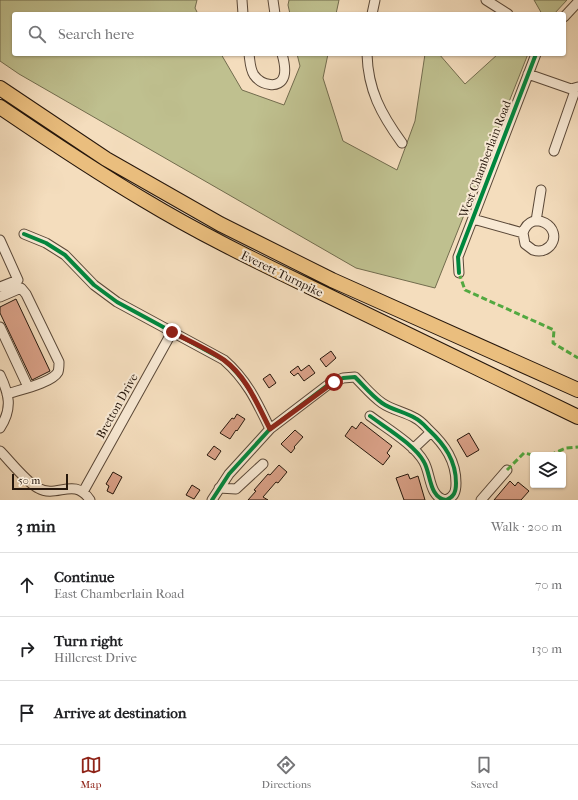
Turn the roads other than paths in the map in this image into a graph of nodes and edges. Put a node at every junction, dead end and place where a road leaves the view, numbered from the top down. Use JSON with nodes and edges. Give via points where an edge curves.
{"nodes":[{"id":1,"x":242,"y":0,"type":"edge"},
{"id":2,"x":273,"y":0,"type":"edge"},
{"id":3,"x":375,"y":0,"type":"edge"},
{"id":4,"x":486,"y":0,"type":"edge"},
{"id":5,"x":578,"y":2,"type":"edge"},
{"id":6,"x":243,"y":12,"type":"edge"},
{"id":7,"x":275,"y":12,"type":"edge"},
{"id":8,"x":372,"y":12,"type":"edge"},
{"id":9,"x":505,"y":12,"type":"edge"},
{"id":10,"x":566,"y":15,"type":"edge"},
{"id":11,"x":248,"y":56,"type":"edge"},
{"id":12,"x":282,"y":56,"type":"edge"},
{"id":13,"x":367,"y":56,"type":"edge"},
{"id":14,"x":535,"y":56,"type":"edge"},
{"id":15,"x":528,"y":74,"type":"junction"},
{"id":16,"x":577,"y":87,"type":"edge"},
{"id":17,"x":0,"y":88,"type":"edge"},
{"id":18,"x":0,"y":107,"type":"edge"},
{"id":19,"x":402,"y":142,"type":"dead end"},
{"id":20,"x":554,"y":151,"type":"dead end"},
{"id":21,"x":541,"y":190,"type":"dead end"},
{"id":22,"x":472,"y":219,"type":"junction"},
{"id":23,"x":536,"y":220,"type":"junction"},
{"id":24,"x":523,"y":233,"type":"junction"},
{"id":25,"x":24,"y":234,"type":"dead end"},
{"id":26,"x":0,"y":240,"type":"edge"},
{"id":27,"x":459,"y":273,"type":"dead end"},
{"id":28,"x":19,"y":284,"type":"junction"},
{"id":29,"x":0,"y":287,"type":"edge"},
{"id":30,"x":0,"y":297,"type":"edge"},
{"id":31,"x":0,"y":327,"type":"edge"},
{"id":32,"x":172,"y":332,"type":"junction"},
{"id":33,"x":0,"y":374,"type":"edge"},
{"id":34,"x":28,"y":387,"type":"junction"},
{"id":35,"x":576,"y":389,"type":"edge"},
{"id":36,"x":8,"y":394,"type":"junction"},
{"id":37,"x":370,"y":416,"type":"dead end"},
{"id":38,"x":578,"y":417,"type":"edge"},
{"id":39,"x":0,"y":428,"type":"edge"},
{"id":40,"x":270,"y":429,"type":"junction"},
{"id":41,"x":431,"y":432,"type":"junction"},
{"id":42,"x":413,"y":449,"type":"junction"},
{"id":43,"x":0,"y":451,"type":"edge"},
{"id":44,"x":263,"y":464,"type":"dead end"},
{"id":45,"x":507,"y":470,"type":"dead end"},
{"id":46,"x":219,"y":488,"type":"junction"},
{"id":47,"x":83,"y":492,"type":"junction"},
{"id":48,"x":452,"y":499,"type":"edge"},
{"id":49,"x":90,"y":500,"type":"edge"},
{"id":50,"x":212,"y":500,"type":"edge"},
{"id":51,"x":481,"y":500,"type":"edge"}],
"edges":[{"from":1,"to":6,"type":"street"},
{"from":2,"to":7,"type":"street"},
{"from":3,"to":8,"type":"street"},
{"from":4,"to":9,"type":"street"},
{"from":5,"to":10,"type":"street"},
{"from":11,"to":12,"type":"street","via":[[253,74],[260,81],[270,85],[277,84],[283,79],[285,71]]},
{"from":13,"to":19,"type":"street","via":[[371,82],[378,104],[388,124]]},
{"from":14,"to":15,"type":"street","name":"West Chamberlain Road"},
{"from":15,"to":16,"type":"street","via":[[571,89]]},
{"from":15,"to":22,"type":"street","name":"West Chamberlain Road"},
{"from":16,"to":20,"type":"street"},
{"from":17,"to":35,"type":"highway","name":"Everett Turnpike","via":[[106,158],[220,224],[332,280]]},
{"from":18,"to":38,"type":"highway","name":"Everett Turnpike","via":[[69,154],[182,222],[292,279]]},
{"from":21,"to":23,"type":"street"},
{"from":22,"to":24,"type":"street"},
{"from":22,"to":27,"type":"street","name":"West Chamberlain Road","via":[[458,257]]},
{"from":23,"to":24,"type":"street","via":[[527,225]]},
{"from":23,"to":24,"type":"street","via":[[545,222],[552,229],[553,239],[548,248],[533,250],[524,244]]},
{"from":25,"to":32,"type":"street","via":[[46,243],[65,255],[109,297]]},
{"from":26,"to":28,"type":"street"},
{"from":28,"to":29,"type":"street"},
{"from":28,"to":30,"type":"street"},
{"from":28,"to":34,"type":"street","via":[[59,362],[58,373],[54,377]]},
{"from":31,"to":34,"type":"street"},
{"from":32,"to":40,"type":"street","via":[[217,355],[231,366],[247,385]]},
{"from":32,"to":47,"type":"street","name":"Bretton Drive"},
{"from":33,"to":36,"type":"street"},
{"from":34,"to":36,"type":"street"},
{"from":36,"to":39,"type":"street","via":[[7,416]]},
{"from":37,"to":42,"type":"street"},
{"from":40,"to":41,"type":"street","via":[[329,384],[343,378],[355,377],[380,402],[415,418]]},
{"from":40,"to":46,"type":"street"},
{"from":41,"to":42,"type":"street"},
{"from":41,"to":48,"type":"street","via":[[444,446],[453,462],[456,490]]},
{"from":42,"to":48,"type":"street","via":[[427,467],[435,495],[442,499]]},
{"from":43,"to":47,"type":"street","via":[[38,488],[50,491],[70,488]]},
{"from":44,"to":46,"type":"street","via":[[236,489]]},
{"from":45,"to":51,"type":"street"},
{"from":46,"to":50,"type":"street"},
{"from":47,"to":49,"type":"street"}]}
